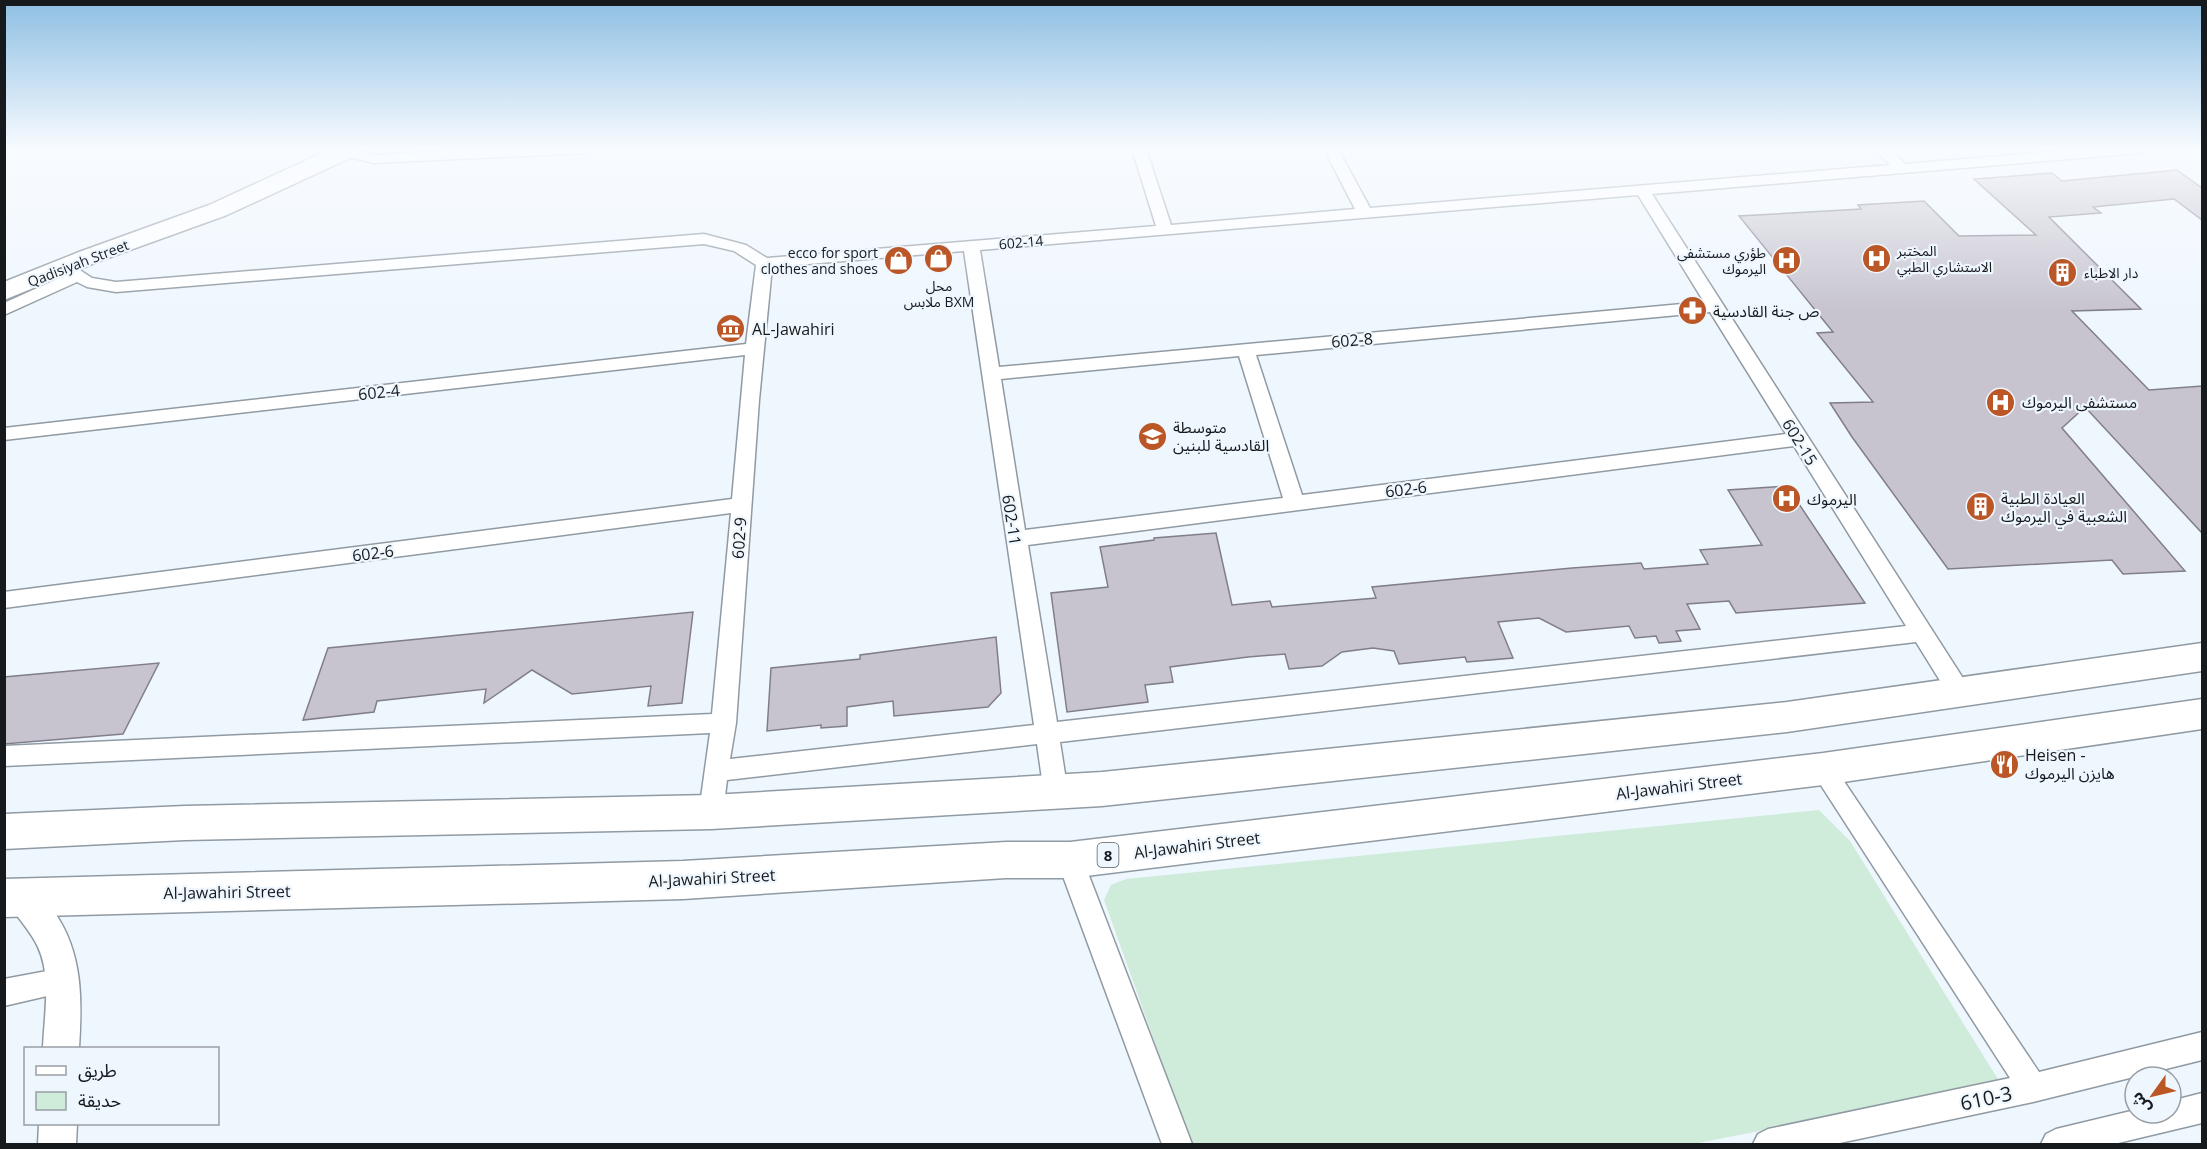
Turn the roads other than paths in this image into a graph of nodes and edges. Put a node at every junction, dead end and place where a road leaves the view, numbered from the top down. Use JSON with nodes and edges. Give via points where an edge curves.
{"nodes":[{"id":1,"x":234,"y":203,"type":"edge"},
{"id":2,"x":1156,"y":203,"type":"edge"},
{"id":3,"x":1359,"y":203,"type":"edge"},
{"id":4,"x":1490,"y":203,"type":"edge"},
{"id":5,"x":1650,"y":203,"type":"edge"},
{"id":6,"x":1365,"y":213,"type":"junction"},
{"id":7,"x":1165,"y":230,"type":"junction"},
{"id":8,"x":971,"y":246,"type":"junction"},
{"id":9,"x":764,"y":263,"type":"junction"},
{"id":10,"x":16,"y":266,"type":"edge"},
{"id":11,"x":70,"y":271,"type":"junction"},
{"id":12,"x":4,"y":292,"type":"edge"},
{"id":13,"x":1714,"y":306,"type":"junction"},
{"id":14,"x":4,"y":310,"type":"edge"},
{"id":15,"x":753,"y":349,"type":"junction"},
{"id":16,"x":1246,"y":350,"type":"junction"},
{"id":17,"x":990,"y":374,"type":"junction"},
{"id":18,"x":4,"y":434,"type":"edge"},
{"id":19,"x":1798,"y":439,"type":"junction"},
{"id":20,"x":1295,"y":503,"type":"junction"},
{"id":21,"x":741,"y":505,"type":"junction"},
{"id":22,"x":1015,"y":539,"type":"junction"},
{"id":23,"x":4,"y":600,"type":"edge"},
{"id":24,"x":1920,"y":633,"type":"junction"},
{"id":25,"x":2202,"y":657,"type":"edge"},
{"id":26,"x":1960,"y":693,"type":"junction"},
{"id":27,"x":2202,"y":714,"type":"edge"},
{"id":28,"x":724,"y":723,"type":"junction"},
{"id":29,"x":1048,"y":732,"type":"junction"},
{"id":30,"x":4,"y":756,"type":"edge"},
{"id":31,"x":1822,"y":769,"type":"junction"},
{"id":32,"x":717,"y":771,"type":"junction"},
{"id":33,"x":1056,"y":793,"type":"junction"},
{"id":34,"x":711,"y":812,"type":"junction"},
{"id":35,"x":4,"y":832,"type":"edge"},
{"id":36,"x":1070,"y":860,"type":"junction"},
{"id":37,"x":13,"y":897,"type":"edge"},
{"id":38,"x":63,"y":981,"type":"junction"},
{"id":39,"x":4,"y":993,"type":"edge"},
{"id":40,"x":2202,"y":1046,"type":"edge"},
{"id":41,"x":61,"y":1047,"type":"edge"},
{"id":42,"x":2033,"y":1088,"type":"junction"},
{"id":43,"x":2202,"y":1108,"type":"edge"},
{"id":44,"x":58,"y":1125,"type":"edge"},
{"id":45,"x":57,"y":1144,"type":"edge"},
{"id":46,"x":1176,"y":1144,"type":"edge"},
{"id":47,"x":1768,"y":1144,"type":"edge"},
{"id":48,"x":2056,"y":1144,"type":"edge"}],
"edges":[{"from":1,"to":11,"type":"main road","name":"Qadisiyah Street"},
{"from":2,"to":7,"type":"street"},
{"from":3,"to":6,"type":"street"},
{"from":4,"to":6,"type":"street","name":"602-14"},
{"from":5,"to":13,"type":"street","name":"602-15"},
{"from":6,"to":7,"type":"street","name":"602-14"},
{"from":7,"to":8,"type":"street","name":"602-14"},
{"from":8,"to":9,"type":"street","name":"602-14"},
{"from":8,"to":17,"type":"street","name":"602-11"},
{"from":9,"to":11,"type":"street","via":[[740,248],[704,239],[116,287],[87,282]]},
{"from":9,"to":15,"type":"street","name":"602-9"},
{"from":10,"to":11,"type":"main road","via":[[53,263]]},
{"from":11,"to":12,"type":"main road","name":"Qadisiyah Street"},
{"from":11,"to":14,"type":"street"},
{"from":13,"to":16,"type":"street","name":"602-8"},
{"from":13,"to":19,"type":"street","name":"602-15"},
{"from":15,"to":18,"type":"street","name":"602-4"},
{"from":15,"to":21,"type":"street","name":"602-9"},
{"from":16,"to":17,"type":"street","name":"602-8"},
{"from":16,"to":20,"type":"street"},
{"from":17,"to":22,"type":"street","name":"602-11"},
{"from":19,"to":20,"type":"street","name":"602-6"},
{"from":19,"to":24,"type":"street","name":"602-15"},
{"from":20,"to":22,"type":"street","name":"602-6"},
{"from":21,"to":23,"type":"street","name":"602-6"},
{"from":21,"to":28,"type":"street","name":"602-9"},
{"from":22,"to":29,"type":"street","name":"602-11"},
{"from":24,"to":26,"type":"street","name":"602-15"},
{"from":24,"to":29,"type":"street"},
{"from":25,"to":26,"type":"main road"},
{"from":26,"to":33,"type":"main road","via":[[1787,717]]},
{"from":27,"to":31,"type":"main road","name":"Al-Jawahiri Street","number":"8"},
{"from":28,"to":30,"type":"street"},
{"from":28,"to":32,"type":"street","name":"602-9"},
{"from":29,"to":32,"type":"street"},
{"from":29,"to":33,"type":"street","name":"602-11"},
{"from":31,"to":36,"type":"main road","name":"Al-Jawahiri Street","number":"8"},
{"from":31,"to":42,"type":"street"},
{"from":32,"to":34,"type":"street","name":"602-9"},
{"from":33,"to":34,"type":"main road"},
{"from":34,"to":35,"type":"main road","via":[[185,823]]},
{"from":36,"to":37,"type":"main road","name":"Al-Jawahiri Street","number":"8","via":[[1006,860],[683,880]]},
{"from":36,"to":46,"type":"street"},
{"from":37,"to":38,"type":"street","via":[[51,933]]},
{"from":38,"to":39,"type":"street"},
{"from":38,"to":41,"type":"street"},
{"from":40,"to":42,"type":"street","name":"610-3"},
{"from":42,"to":47,"type":"street","name":"610-3"},
{"from":43,"to":48,"type":"street"},
{"from":44,"to":45,"type":"street"}]}
